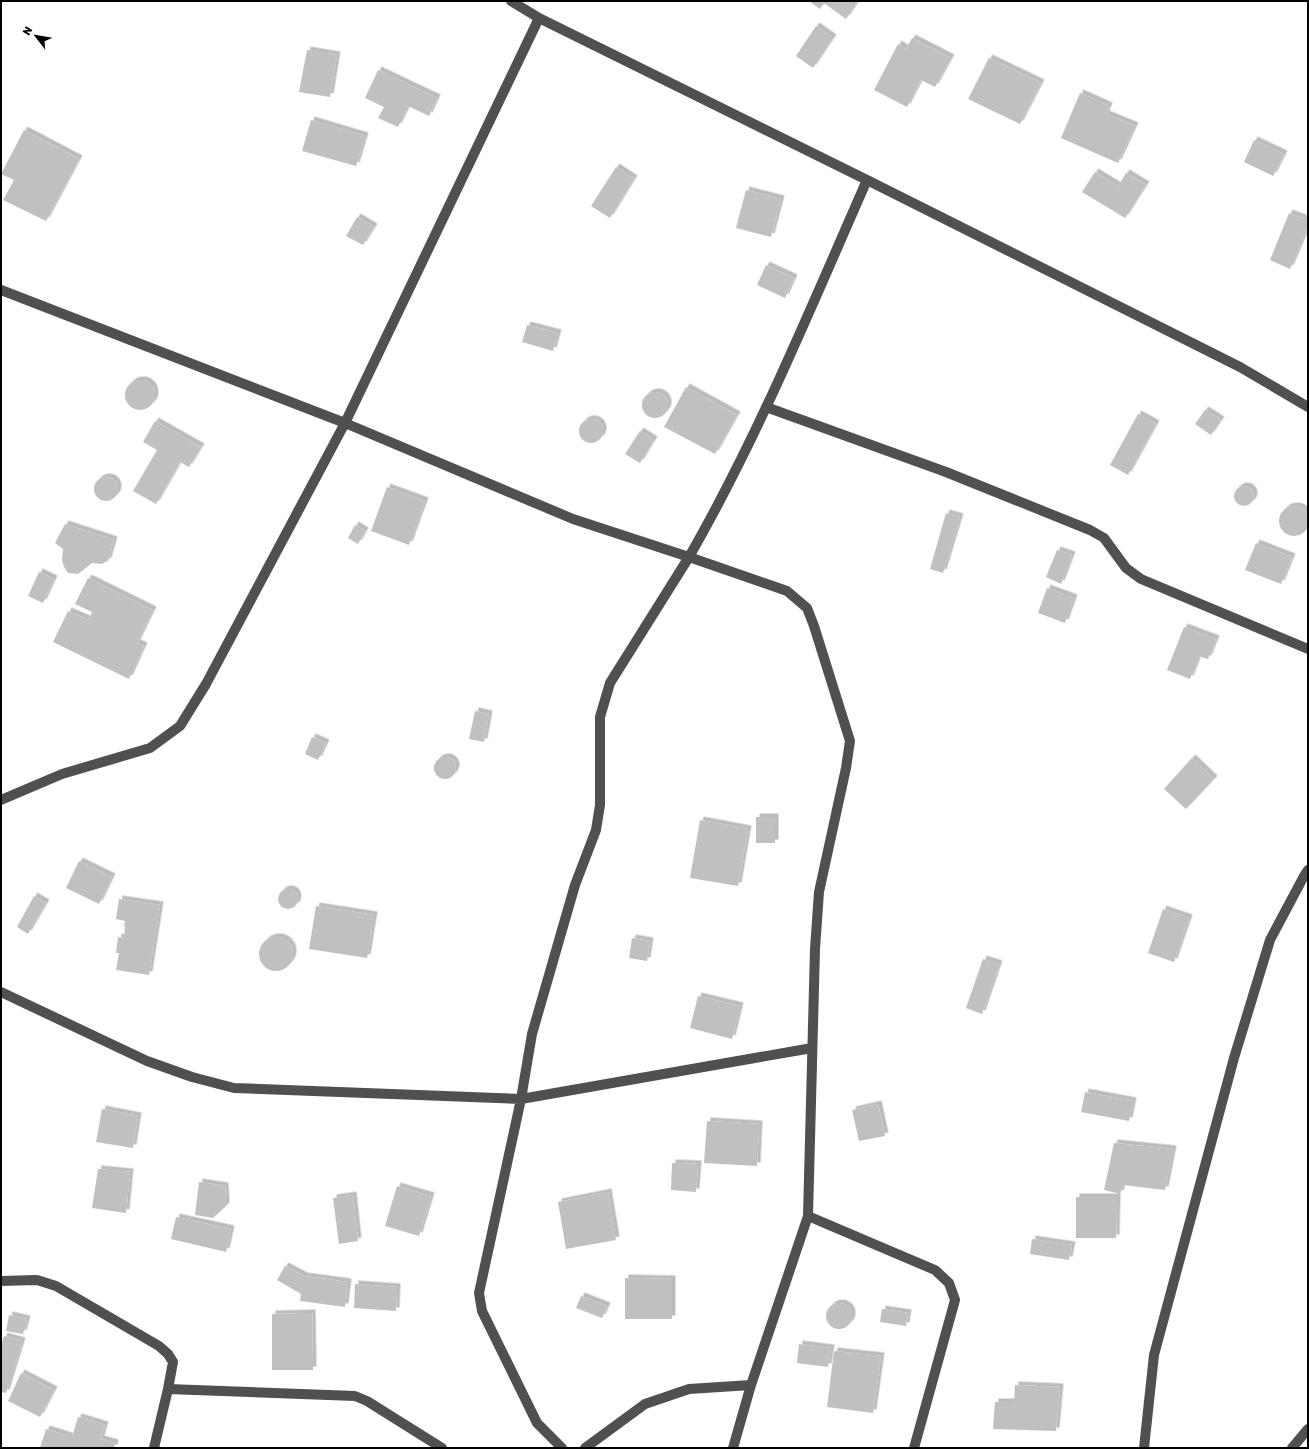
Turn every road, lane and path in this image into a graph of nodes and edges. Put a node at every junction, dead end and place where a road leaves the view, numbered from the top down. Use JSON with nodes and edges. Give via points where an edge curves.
{"nodes":[{"id":1,"x":511,"y":1,"type":"edge"},
{"id":2,"x":539,"y":18,"type":"junction"},
{"id":3,"x":867,"y":180,"type":"junction"},
{"id":4,"x":1,"y":290,"type":"edge"},
{"id":5,"x":766,"y":407,"type":"junction"},
{"id":6,"x":1308,"y":407,"type":"edge"},
{"id":7,"x":345,"y":423,"type":"junction"},
{"id":8,"x":689,"y":557,"type":"junction"},
{"id":9,"x":1308,"y":649,"type":"edge"},
{"id":10,"x":1,"y":800,"type":"edge"},
{"id":11,"x":1308,"y":870,"type":"edge"},
{"id":12,"x":1,"y":992,"type":"edge"},
{"id":13,"x":812,"y":1048,"type":"junction"},
{"id":14,"x":521,"y":1099,"type":"junction"},
{"id":15,"x":808,"y":1216,"type":"junction"},
{"id":16,"x":1,"y":1280,"type":"edge"},
{"id":17,"x":751,"y":1385,"type":"junction"},
{"id":18,"x":168,"y":1389,"type":"junction"},
{"id":19,"x":1308,"y":1429,"type":"edge"},
{"id":20,"x":154,"y":1448,"type":"edge"},
{"id":21,"x":442,"y":1448,"type":"edge"},
{"id":22,"x":562,"y":1448,"type":"edge"},
{"id":23,"x":585,"y":1448,"type":"edge"},
{"id":24,"x":734,"y":1448,"type":"edge"},
{"id":25,"x":914,"y":1448,"type":"edge"},
{"id":26,"x":1144,"y":1448,"type":"edge"},
{"id":27,"x":1292,"y":1448,"type":"edge"}],
"edges":[{"from":1,"to":2,"type":"street"},
{"from":2,"to":3,"type":"street"},
{"from":2,"to":7,"type":"street"},
{"from":3,"to":5,"type":"street"},
{"from":3,"to":6,"type":"street","via":[[1240,367]]},
{"from":4,"to":7,"type":"street"},
{"from":5,"to":8,"type":"street","via":[[715,513]]},
{"from":5,"to":9,"type":"street","via":[[946,472],[1090,530],[1104,538],[1126,568],[1141,579]]},
{"from":7,"to":8,"type":"street","via":[[573,519]]},
{"from":7,"to":10,"type":"street","via":[[206,684],[180,726],[150,748],[62,774]]},
{"from":8,"to":13,"type":"street","via":[[787,592],[807,608],[850,741],[819,892]]},
{"from":8,"to":14,"type":"street","via":[[610,683],[600,717],[600,805],[596,830],[575,885],[532,1034]]},
{"from":11,"to":26,"type":"street","via":[[1270,940],[1234,1058],[1154,1355]]},
{"from":12,"to":14,"type":"street","via":[[147,1061],[234,1088]]},
{"from":13,"to":14,"type":"street"},
{"from":13,"to":15,"type":"street"},
{"from":14,"to":22,"type":"street","via":[[479,1293],[482,1311],[537,1423]]},
{"from":15,"to":17,"type":"street"},
{"from":15,"to":25,"type":"street","via":[[935,1270],[949,1283],[955,1300]]},
{"from":16,"to":18,"type":"street","via":[[37,1280],[56,1286],[159,1346],[173,1362]]},
{"from":17,"to":23,"type":"street","via":[[689,1389],[645,1404]]},
{"from":17,"to":24,"type":"street"},
{"from":18,"to":20,"type":"street"},
{"from":18,"to":21,"type":"street","via":[[355,1396]]},
{"from":19,"to":27,"type":"street"}]}
